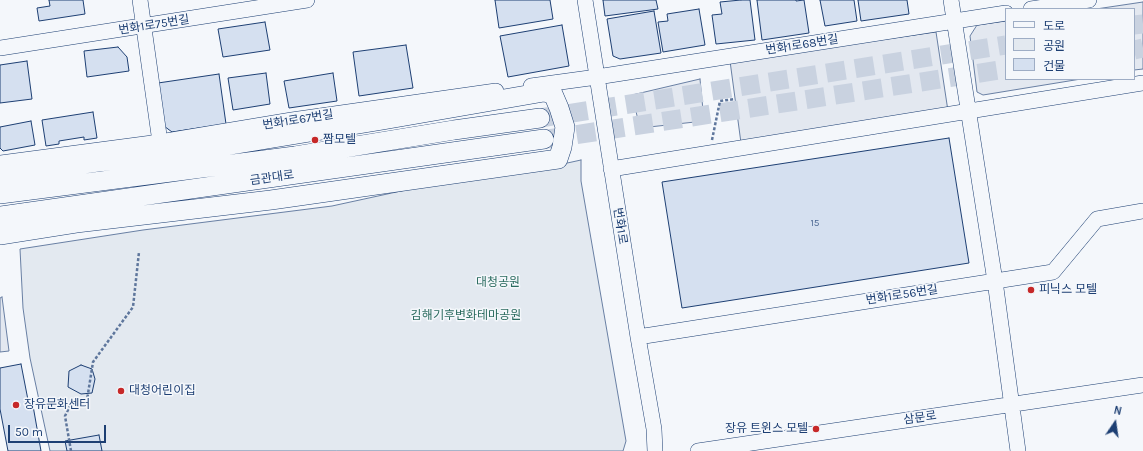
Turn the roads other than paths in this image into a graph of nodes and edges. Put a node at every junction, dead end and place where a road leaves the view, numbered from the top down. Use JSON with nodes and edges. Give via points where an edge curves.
{"nodes":[{"id":1,"x":140,"y":0,"type":"edge"},
{"id":2,"x":308,"y":0,"type":"edge"},
{"id":3,"x":585,"y":0,"type":"edge"},
{"id":4,"x":951,"y":0,"type":"edge"},
{"id":5,"x":1089,"y":0,"type":"edge"},
{"id":6,"x":1037,"y":8,"type":"edge"},
{"id":7,"x":1005,"y":13,"type":"edge"},
{"id":8,"x":955,"y":21,"type":"junction"},
{"id":9,"x":144,"y":26,"type":"junction"},
{"id":10,"x":0,"y":48,"type":"edge"},
{"id":11,"x":597,"y":77,"type":"junction"},
{"id":12,"x":1143,"y":83,"type":"edge"},
{"id":13,"x":968,"y":111,"type":"junction"},
{"id":14,"x":540,"y":118,"type":"tunnel mouth"},
{"id":15,"x":544,"y":139,"type":"tunnel mouth"},
{"id":16,"x":160,"y":142,"type":"junction"},
{"id":17,"x":0,"y":163,"type":"edge"},
{"id":18,"x":611,"y":169,"type":"junction"},
{"id":19,"x":149,"y":175,"type":"junction"},
{"id":20,"x":0,"y":178,"type":"edge"},
{"id":21,"x":167,"y":193,"type":"junction"},
{"id":22,"x":0,"y":194,"type":"edge"},
{"id":23,"x":1143,"y":211,"type":"edge"},
{"id":24,"x":0,"y":216,"type":"edge"},
{"id":25,"x":76,"y":223,"type":"junction"},
{"id":26,"x":0,"y":235,"type":"edge"},
{"id":27,"x":995,"y":281,"type":"junction"},
{"id":28,"x":638,"y":337,"type":"junction"},
{"id":29,"x":1143,"y":386,"type":"edge"},
{"id":30,"x":1011,"y":405,"type":"junction"},
{"id":31,"x":655,"y":451,"type":"edge"},
{"id":32,"x":698,"y":451,"type":"edge"},
{"id":33,"x":1018,"y":451,"type":"edge"}],
"edges":[{"from":1,"to":9,"type":"street"},
{"from":2,"to":9,"type":"street","name":"번화1로75번길"},
{"from":3,"to":11,"type":"street","name":"번화1로"},
{"from":4,"to":8,"type":"street"},
{"from":5,"to":6,"type":"street"},
{"from":7,"to":8,"type":"street","name":"번화1로68번길"},
{"from":8,"to":11,"type":"street","name":"번화1로68번길"},
{"from":8,"to":13,"type":"street"},
{"from":9,"to":10,"type":"street","name":"번화1로75번길"},
{"from":9,"to":16,"type":"street"},
{"from":11,"to":16,"type":"street","name":"번화1로67번길","via":[[292,120]]},
{"from":11,"to":18,"type":"street","name":"번화1로"},
{"from":12,"to":13,"type":"street"},
{"from":13,"to":18,"type":"street"},
{"from":13,"to":27,"type":"street"},
{"from":14,"to":19,"type":"main road","name":"금관대로","via":[[295,156]]},
{"from":15,"to":21,"type":"main road","name":"금관대로"},
{"from":16,"to":17,"type":"street","name":"번화1로67번길"},
{"from":18,"to":28,"type":"street","name":"번화1로"},
{"from":19,"to":20,"type":"main road"},
{"from":19,"to":22,"type":"main road","name":"금관대로"},
{"from":20,"to":25,"type":"main road","via":[[90,163],[214,148],[544,92],[553,94],[565,128],[558,159],[271,200]]},
{"from":21,"to":24,"type":"main road","name":"금관대로"},
{"from":21,"to":25,"type":"main road"},
{"from":23,"to":27,"type":"street","name":"번화1로56번길","via":[[1097,219],[1053,272]]},
{"from":25,"to":26,"type":"main road"},
{"from":27,"to":28,"type":"street","name":"번화1로56번길"},
{"from":27,"to":30,"type":"street"},
{"from":28,"to":31,"type":"street","name":"번화1로","via":[[654,429]]},
{"from":29,"to":30,"type":"street","name":"삼문로"},
{"from":30,"to":32,"type":"street","name":"삼문로"},
{"from":30,"to":33,"type":"street"}]}
